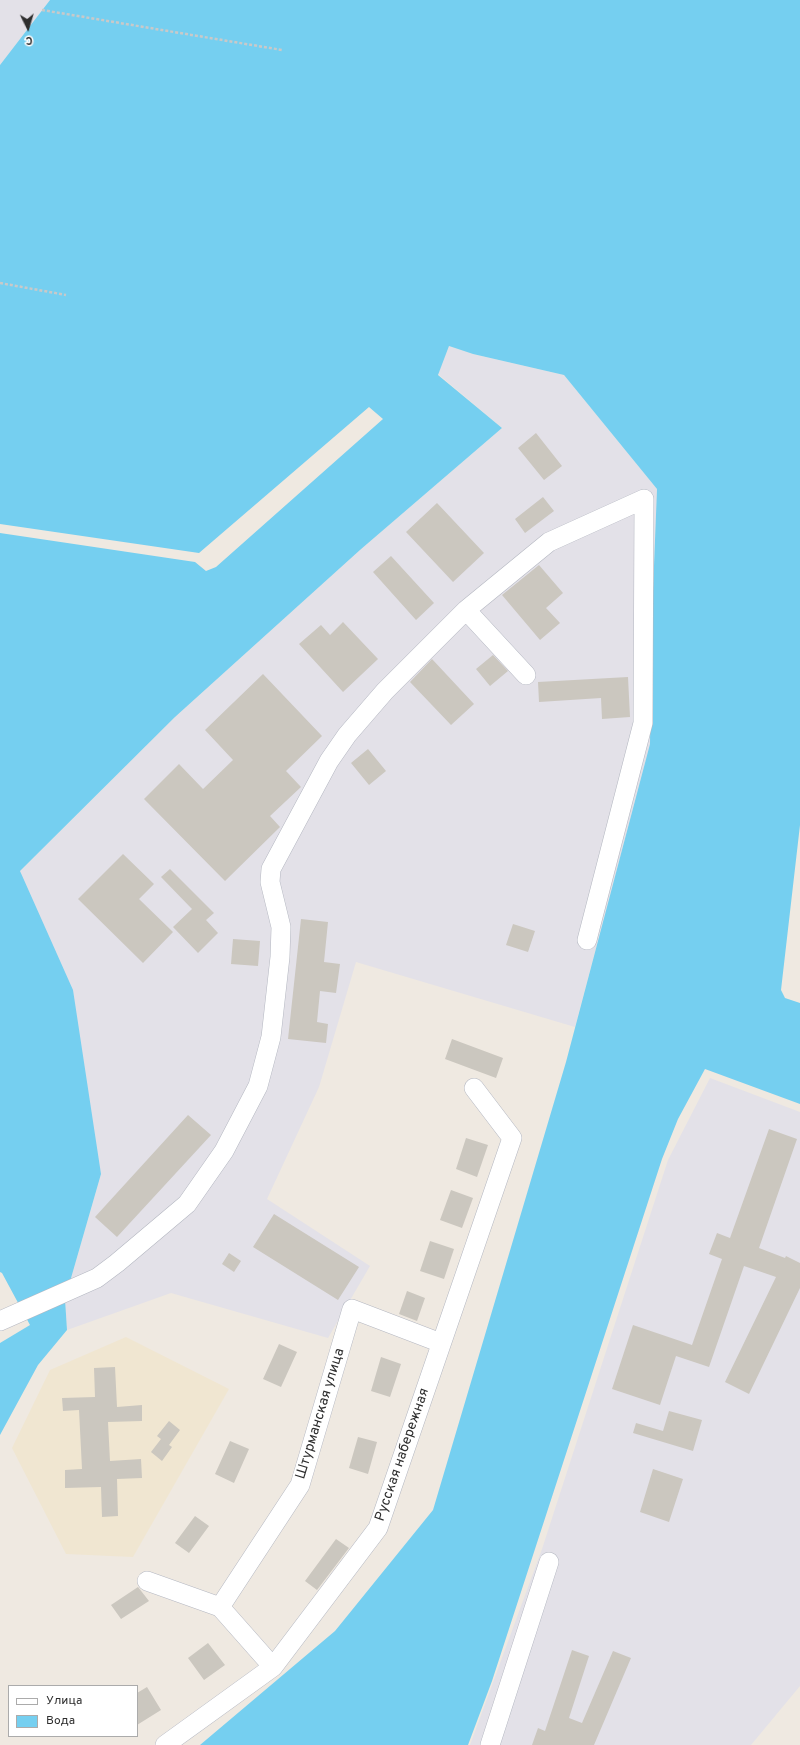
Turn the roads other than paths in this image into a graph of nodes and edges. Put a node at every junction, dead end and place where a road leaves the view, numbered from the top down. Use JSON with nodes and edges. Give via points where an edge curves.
{"nodes":[{"id":1,"x":466,"y":610,"type":"junction"},
{"id":2,"x":526,"y":675,"type":"dead end"},
{"id":3,"x":587,"y":940,"type":"dead end"},
{"id":4,"x":474,"y":1088,"type":"dead end"},
{"id":5,"x":0,"y":1321,"type":"edge"},
{"id":6,"x":440,"y":1343,"type":"junction"},
{"id":7,"x":549,"y":1562,"type":"dead end"},
{"id":8,"x":147,"y":1581,"type":"dead end"},
{"id":9,"x":220,"y":1607,"type":"junction"},
{"id":10,"x":272,"y":1667,"type":"junction"},
{"id":11,"x":165,"y":1745,"type":"edge"},
{"id":12,"x":490,"y":1745,"type":"edge"}],
"edges":[{"from":1,"to":2,"type":"street"},
{"from":1,"to":3,"type":"street","via":[[549,542],[644,499],[643,723]]},
{"from":1,"to":5,"type":"street","via":[[385,691],[347,736],[329,761],[271,869],[270,882],[281,927],[271,1037],[258,1086],[224,1151],[187,1204],[117,1263],[97,1278],[77,1288]]},
{"from":4,"to":6,"type":"street","name":"Русская набережная","via":[[512,1138]]},
{"from":6,"to":9,"type":"street","name":"Штурманская улица","via":[[352,1309],[300,1485]]},
{"from":6,"to":10,"type":"street","name":"Русская набережная","via":[[378,1528]]},
{"from":7,"to":12,"type":"street"},
{"from":8,"to":9,"type":"street"},
{"from":9,"to":10,"type":"street"},
{"from":10,"to":11,"type":"street","name":"Русская набережная"}]}
